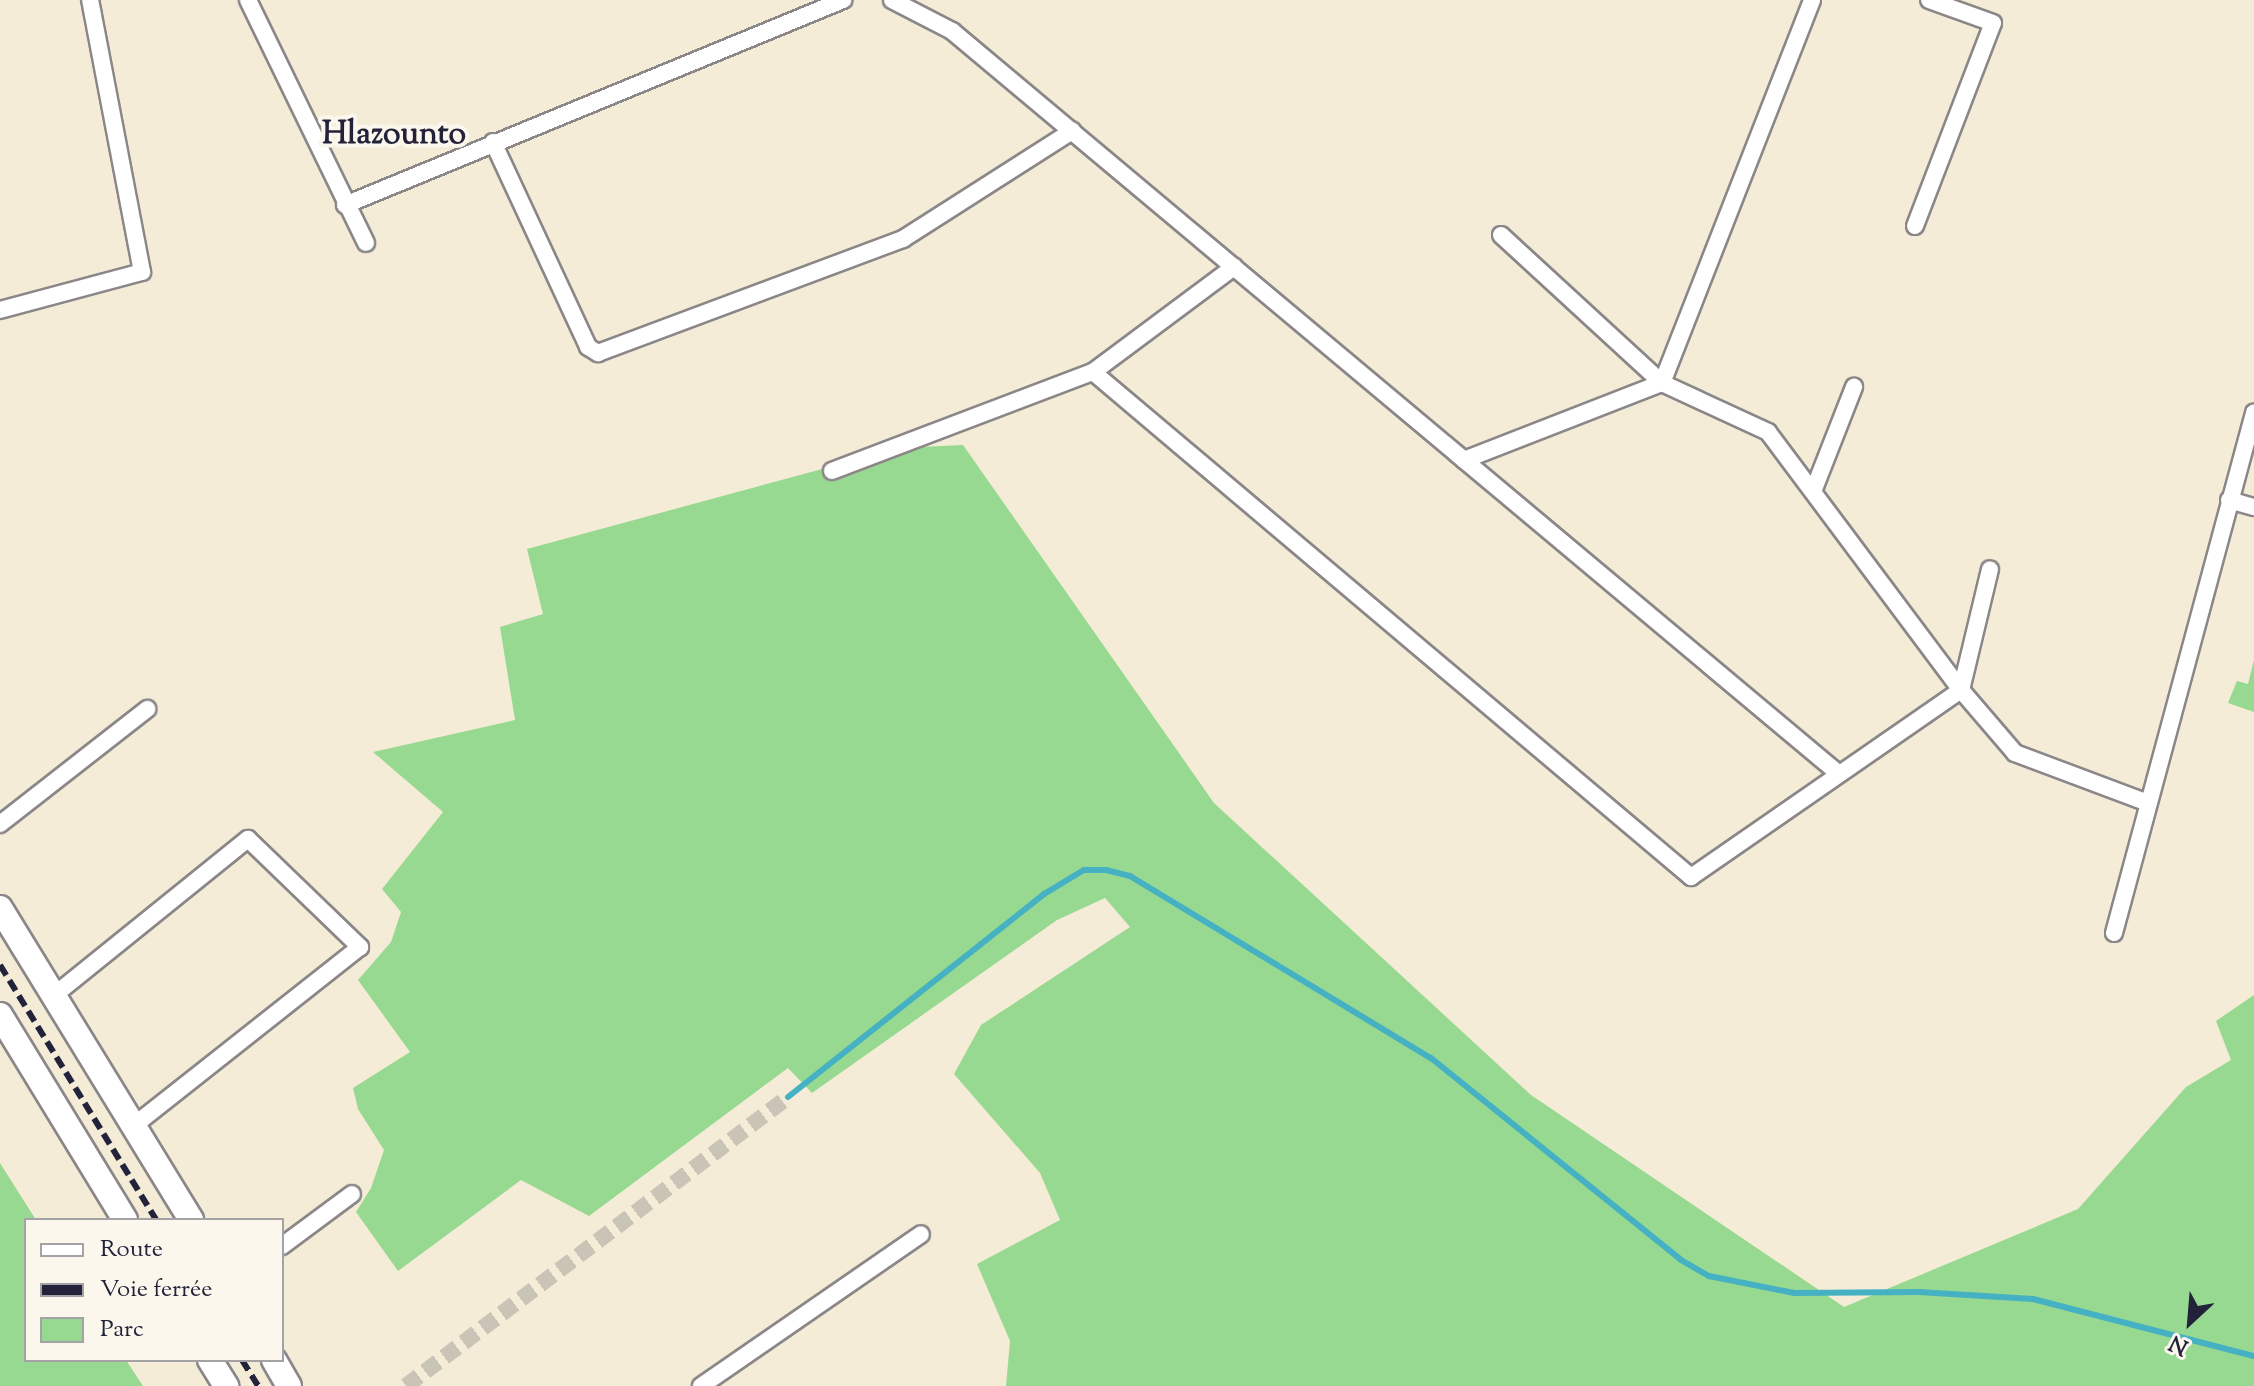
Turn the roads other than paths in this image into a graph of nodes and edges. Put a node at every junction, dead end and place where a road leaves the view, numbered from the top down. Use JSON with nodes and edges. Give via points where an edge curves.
{"nodes":[{"id":1,"x":90,"y":0,"type":"edge"},
{"id":2,"x":248,"y":0,"type":"edge"},
{"id":3,"x":843,"y":0,"type":"edge"},
{"id":4,"x":892,"y":0,"type":"edge"},
{"id":5,"x":1812,"y":0,"type":"edge"},
{"id":6,"x":1929,"y":0,"type":"edge"},
{"id":7,"x":1072,"y":131,"type":"junction"},
{"id":8,"x":493,"y":142,"type":"junction"},
{"id":9,"x":345,"y":205,"type":"junction"},
{"id":10,"x":1915,"y":226,"type":"dead end"},
{"id":11,"x":1501,"y":235,"type":"dead end"},
{"id":12,"x":366,"y":243,"type":"dead end"},
{"id":13,"x":1234,"y":267,"type":"junction"},
{"id":14,"x":0,"y":310,"type":"edge"},
{"id":15,"x":1093,"y":372,"type":"junction"},
{"id":16,"x":1662,"y":383,"type":"junction"},
{"id":17,"x":1854,"y":387,"type":"dead end"},
{"id":18,"x":2254,"y":413,"type":"edge"},
{"id":19,"x":1464,"y":460,"type":"junction"},
{"id":20,"x":832,"y":471,"type":"dead end"},
{"id":21,"x":1814,"y":489,"type":"junction"},
{"id":22,"x":2229,"y":500,"type":"junction"},
{"id":23,"x":2254,"y":507,"type":"edge"},
{"id":24,"x":1990,"y":569,"type":"dead end"},
{"id":25,"x":1961,"y":690,"type":"junction"},
{"id":26,"x":147,"y":709,"type":"dead end"},
{"id":27,"x":1839,"y":774,"type":"junction"},
{"id":28,"x":2148,"y":803,"type":"junction"},
{"id":29,"x":0,"y":824,"type":"edge"},
{"id":30,"x":0,"y":908,"type":"edge"},
{"id":31,"x":2114,"y":933,"type":"dead end"},
{"id":32,"x":52,"y":997,"type":"junction"},
{"id":33,"x":0,"y":1015,"type":"edge"},
{"id":34,"x":135,"y":1125,"type":"junction"},
{"id":35,"x":352,"y":1194,"type":"dead end"},
{"id":36,"x":124,"y":1218,"type":"edge"},
{"id":37,"x":190,"y":1218,"type":"edge"},
{"id":38,"x":921,"y":1234,"type":"dead end"},
{"id":39,"x":284,"y":1245,"type":"edge"},
{"id":40,"x":211,"y":1362,"type":"edge"},
{"id":41,"x":275,"y":1362,"type":"edge"},
{"id":42,"x":226,"y":1386,"type":"edge"},
{"id":43,"x":289,"y":1386,"type":"edge"},
{"id":44,"x":701,"y":1386,"type":"edge"}],
"edges":[{"from":1,"to":14,"type":"street","via":[[142,272]]},
{"from":2,"to":9,"type":"street"},
{"from":3,"to":8,"type":"street"},
{"from":4,"to":7,"type":"street","via":[[952,31]]},
{"from":5,"to":16,"type":"street"},
{"from":6,"to":10,"type":"street","via":[[1993,23]]},
{"from":7,"to":8,"type":"street","via":[[903,239],[598,353],[588,347]]},
{"from":7,"to":13,"type":"street"},
{"from":8,"to":9,"type":"street"},
{"from":9,"to":12,"type":"street"},
{"from":11,"to":16,"type":"street"},
{"from":13,"to":15,"type":"street"},
{"from":13,"to":19,"type":"street"},
{"from":15,"to":20,"type":"street"},
{"from":15,"to":27,"type":"street","via":[[1691,877]]},
{"from":16,"to":19,"type":"street"},
{"from":16,"to":21,"type":"street","via":[[1768,432]]},
{"from":17,"to":21,"type":"street"},
{"from":18,"to":22,"type":"street"},
{"from":19,"to":27,"type":"street"},
{"from":21,"to":25,"type":"street"},
{"from":22,"to":23,"type":"street"},
{"from":22,"to":28,"type":"street"},
{"from":24,"to":25,"type":"street"},
{"from":25,"to":27,"type":"street"},
{"from":25,"to":28,"type":"street","via":[[2015,753]]},
{"from":26,"to":29,"type":"street"},
{"from":28,"to":31,"type":"street"},
{"from":30,"to":32,"type":"main road"},
{"from":32,"to":34,"type":"main road"},
{"from":32,"to":34,"type":"street","via":[[248,839],[360,947]]},
{"from":33,"to":36,"type":"main road"},
{"from":34,"to":37,"type":"main road"},
{"from":35,"to":39,"type":"street"},
{"from":38,"to":44,"type":"street"},
{"from":40,"to":42,"type":"main road"},
{"from":41,"to":43,"type":"main road"}]}
